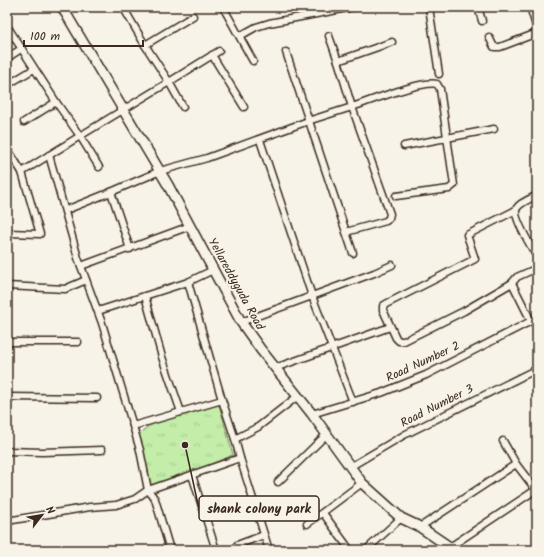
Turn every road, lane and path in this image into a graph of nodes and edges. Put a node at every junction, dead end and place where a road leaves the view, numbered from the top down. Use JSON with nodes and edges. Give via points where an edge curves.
{"nodes":[{"id":1,"x":62,"y":7,"type":"edge"},
{"id":2,"x":223,"y":7,"type":"edge"},
{"id":3,"x":353,"y":7,"type":"edge"},
{"id":4,"x":429,"y":7,"type":"edge"},
{"id":5,"x":478,"y":7,"type":"edge"},
{"id":6,"x":530,"y":7,"type":"edge"},
{"id":7,"x":126,"y":8,"type":"edge"},
{"id":8,"x":335,"y":9,"type":"edge"},
{"id":9,"x":193,"y":16,"type":"dead end"},
{"id":10,"x":482,"y":21,"type":"dead end"},
{"id":11,"x":7,"y":28,"type":"edge"},
{"id":12,"x":537,"y":29,"type":"edge"},
{"id":13,"x":537,"y":33,"type":"edge"},
{"id":14,"x":240,"y":36,"type":"junction"},
{"id":15,"x":329,"y":36,"type":"dead end"},
{"id":16,"x":489,"y":37,"type":"dead end"},
{"id":17,"x":392,"y":42,"type":"dead end"},
{"id":18,"x":144,"y":45,"type":"junction"},
{"id":19,"x":21,"y":49,"type":"junction"},
{"id":20,"x":219,"y":51,"type":"dead end"},
{"id":21,"x":286,"y":52,"type":"dead end"},
{"id":22,"x":212,"y":55,"type":"junction"},
{"id":23,"x":7,"y":58,"type":"edge"},
{"id":24,"x":253,"y":61,"type":"dead end"},
{"id":25,"x":338,"y":61,"type":"junction"},
{"id":26,"x":34,"y":69,"type":"junction"},
{"id":27,"x":438,"y":74,"type":"dead end"},
{"id":28,"x":169,"y":82,"type":"junction"},
{"id":29,"x":7,"y":86,"type":"edge"},
{"id":30,"x":56,"y":102,"type":"junction"},
{"id":31,"x":183,"y":107,"type":"dead end"},
{"id":32,"x":244,"y":107,"type":"dead end"},
{"id":33,"x":352,"y":107,"type":"junction"},
{"id":34,"x":123,"y":110,"type":"junction"},
{"id":35,"x":309,"y":121,"type":"junction"},
{"id":36,"x":24,"y":122,"type":"dead end"},
{"id":37,"x":494,"y":128,"type":"dead end"},
{"id":38,"x":80,"y":136,"type":"junction"},
{"id":39,"x":446,"y":138,"type":"junction"},
{"id":40,"x":260,"y":140,"type":"junction"},
{"id":41,"x":404,"y":146,"type":"dead end"},
{"id":42,"x":7,"y":148,"type":"edge"},
{"id":43,"x":49,"y":155,"type":"junction"},
{"id":44,"x":99,"y":167,"type":"dead end"},
{"id":45,"x":160,"y":171,"type":"junction"},
{"id":46,"x":22,"y":172,"type":"junction"},
{"id":47,"x":111,"y":192,"type":"junction"},
{"id":48,"x":537,"y":195,"type":"edge"},
{"id":49,"x":396,"y":196,"type":"dead end"},
{"id":50,"x":66,"y":210,"type":"junction"},
{"id":51,"x":516,"y":210,"type":"junction"},
{"id":52,"x":190,"y":226,"type":"junction"},
{"id":53,"x":346,"y":232,"type":"junction"},
{"id":54,"x":7,"y":233,"type":"edge"},
{"id":55,"x":130,"y":249,"type":"junction"},
{"id":56,"x":353,"y":253,"type":"dead end"},
{"id":57,"x":537,"y":257,"type":"edge"},
{"id":58,"x":81,"y":266,"type":"junction"},
{"id":59,"x":392,"y":266,"type":"dead end"},
{"id":60,"x":537,"y":268,"type":"edge"},
{"id":61,"x":214,"y":270,"type":"junction"},
{"id":62,"x":86,"y":280,"type":"junction"},
{"id":63,"x":188,"y":282,"type":"junction"},
{"id":64,"x":512,"y":283,"type":"junction"},
{"id":65,"x":7,"y":286,"type":"edge"},
{"id":66,"x":145,"y":296,"type":"junction"},
{"id":67,"x":312,"y":296,"type":"junction"},
{"id":68,"x":98,"y":311,"type":"junction"},
{"id":69,"x":534,"y":319,"type":"edge"},
{"id":70,"x":241,"y":322,"type":"junction"},
{"id":71,"x":390,"y":327,"type":"junction"},
{"id":72,"x":7,"y":342,"type":"edge"},
{"id":73,"x":78,"y":342,"type":"dead end"},
{"id":74,"x":332,"y":348,"type":"junction"},
{"id":75,"x":275,"y":368,"type":"junction"},
{"id":76,"x":537,"y":369,"type":"edge"},
{"id":77,"x":298,"y":396,"type":"junction"},
{"id":78,"x":7,"y":397,"type":"edge"},
{"id":79,"x":97,"y":398,"type":"dead end"},
{"id":80,"x":222,"y":400,"type":"junction"},
{"id":81,"x":353,"y":402,"type":"junction"},
{"id":82,"x":181,"y":412,"type":"junction"},
{"id":83,"x":312,"y":414,"type":"junction"},
{"id":84,"x":133,"y":426,"type":"junction"},
{"id":85,"x":326,"y":434,"type":"junction"},
{"id":86,"x":235,"y":439,"type":"junction"},
{"id":87,"x":503,"y":441,"type":"dead end"},
{"id":88,"x":102,"y":450,"type":"dead end"},
{"id":89,"x":7,"y":451,"type":"edge"},
{"id":90,"x":240,"y":458,"type":"junction"},
{"id":91,"x":516,"y":464,"type":"junction"},
{"id":92,"x":350,"y":467,"type":"junction"},
{"id":93,"x":192,"y":475,"type":"junction"},
{"id":94,"x":278,"y":482,"type":"dead end"},
{"id":95,"x":362,"y":483,"type":"junction"},
{"id":96,"x":148,"y":490,"type":"junction"},
{"id":97,"x":536,"y":490,"type":"edge"},
{"id":98,"x":323,"y":513,"type":"junction"},
{"id":99,"x":401,"y":518,"type":"junction"},
{"id":100,"x":7,"y":521,"type":"edge"},
{"id":101,"x":307,"y":524,"type":"dead end"},
{"id":102,"x":420,"y":527,"type":"junction"},
{"id":103,"x":264,"y":535,"type":"junction"},
{"id":104,"x":237,"y":545,"type":"dead end"},
{"id":105,"x":452,"y":548,"type":"edge"},
{"id":106,"x":170,"y":550,"type":"edge"},
{"id":107,"x":216,"y":550,"type":"edge"},
{"id":108,"x":268,"y":550,"type":"edge"},
{"id":109,"x":350,"y":550,"type":"edge"},
{"id":110,"x":366,"y":550,"type":"edge"}],
"edges":[{"from":1,"to":34,"type":"street","name":"Yellareddyguda Road"},
{"from":2,"to":14,"type":"street"},
{"from":3,"to":8,"type":"street"},
{"from":4,"to":27,"type":"street"},
{"from":5,"to":10,"type":"street"},
{"from":6,"to":12,"type":"street"},
{"from":7,"to":18,"type":"street"},
{"from":8,"to":14,"type":"street","via":[[269,23]]},
{"from":9,"to":18,"type":"street"},
{"from":11,"to":19,"type":"street"},
{"from":13,"to":16,"type":"street","via":[[500,47],[494,47]]},
{"from":14,"to":24,"type":"street"},
{"from":15,"to":25,"type":"street"},
{"from":17,"to":25,"type":"street"},
{"from":18,"to":28,"type":"street"},
{"from":19,"to":23,"type":"street"},
{"from":19,"to":26,"type":"street"},
{"from":20,"to":22,"type":"street"},
{"from":21,"to":35,"type":"street"},
{"from":22,"to":28,"type":"street"},
{"from":22,"to":32,"type":"street"},
{"from":25,"to":33,"type":"street"},
{"from":26,"to":29,"type":"street"},
{"from":26,"to":30,"type":"street"},
{"from":28,"to":31,"type":"street"},
{"from":28,"to":34,"type":"street"},
{"from":30,"to":36,"type":"street"},
{"from":30,"to":38,"type":"street"},
{"from":33,"to":35,"type":"street"},
{"from":33,"to":39,"type":"street","via":[[408,89],[431,83],[437,84],[440,89]]},
{"from":33,"to":53,"type":"street","via":[[390,214],[386,221]]},
{"from":34,"to":38,"type":"street"},
{"from":34,"to":45,"type":"street","name":"Yellareddyguda Road"},
{"from":35,"to":40,"type":"street"},
{"from":35,"to":53,"type":"street"},
{"from":37,"to":39,"type":"street"},
{"from":38,"to":43,"type":"street"},
{"from":38,"to":44,"type":"street"},
{"from":39,"to":41,"type":"street"},
{"from":39,"to":49,"type":"street","via":[[454,185],[452,188]]},
{"from":40,"to":45,"type":"street"},
{"from":40,"to":67,"type":"street"},
{"from":42,"to":46,"type":"street"},
{"from":43,"to":46,"type":"street"},
{"from":43,"to":50,"type":"street"},
{"from":45,"to":47,"type":"street"},
{"from":45,"to":52,"type":"street","name":"Yellareddyguda Road"},
{"from":46,"to":54,"type":"street","via":[[40,234]]},
{"from":47,"to":50,"type":"street"},
{"from":47,"to":55,"type":"street"},
{"from":48,"to":51,"type":"street","via":[[520,204]]},
{"from":50,"to":58,"type":"street"},
{"from":51,"to":57,"type":"street","via":[[516,217]]},
{"from":51,"to":71,"type":"street","via":[[467,235],[475,259],[383,306]]},
{"from":52,"to":55,"type":"street"},
{"from":52,"to":61,"type":"street","name":"Yellareddyguda Road"},
{"from":53,"to":56,"type":"street"},
{"from":55,"to":58,"type":"street"},
{"from":58,"to":62,"type":"street"},
{"from":59,"to":67,"type":"street"},
{"from":60,"to":64,"type":"street","via":[[517,277]]},
{"from":61,"to":63,"type":"street"},
{"from":61,"to":70,"type":"street","name":"Yellareddyguda Road"},
{"from":62,"to":65,"type":"street","via":[[64,289]]},
{"from":62,"to":68,"type":"street"},
{"from":63,"to":66,"type":"street"},
{"from":63,"to":80,"type":"street"},
{"from":64,"to":69,"type":"street"},
{"from":64,"to":71,"type":"street","via":[[404,341],[396,338]]},
{"from":66,"to":68,"type":"street"},
{"from":66,"to":82,"type":"street"},
{"from":67,"to":70,"type":"street"},
{"from":67,"to":74,"type":"street"},
{"from":68,"to":84,"type":"street"},
{"from":69,"to":81,"type":"street","name":"Road Number 2","via":[[426,375]]},
{"from":70,"to":75,"type":"street","name":"Yellareddyguda Road"},
{"from":71,"to":74,"type":"street"},
{"from":72,"to":73,"type":"street"},
{"from":74,"to":75,"type":"street"},
{"from":74,"to":81,"type":"street"},
{"from":75,"to":77,"type":"street","name":"Yellareddyguda Road"},
{"from":76,"to":92,"type":"street","name":"Road Number 3","via":[[404,435]]},
{"from":77,"to":83,"type":"street","name":"Yellareddyguda Road"},
{"from":77,"to":86,"type":"street","via":[[258,427]]},
{"from":78,"to":79,"type":"street"},
{"from":80,"to":82,"type":"street"},
{"from":80,"to":86,"type":"street"},
{"from":81,"to":83,"type":"street","name":"Road Number 2"},
{"from":82,"to":84,"type":"street"},
{"from":83,"to":85,"type":"street","name":"Yellareddyguda Road"},
{"from":84,"to":96,"type":"street"},
{"from":85,"to":92,"type":"street","name":"Yellareddyguda Road"},
{"from":85,"to":94,"type":"street"},
{"from":86,"to":90,"type":"street"},
{"from":87,"to":91,"type":"street"},
{"from":88,"to":89,"type":"street"},
{"from":90,"to":93,"type":"street"},
{"from":90,"to":103,"type":"street"},
{"from":91,"to":97,"type":"street"},
{"from":91,"to":102,"type":"street"},
{"from":92,"to":95,"type":"street","name":"Yellareddyguda Road"},
{"from":93,"to":96,"type":"street"},
{"from":93,"to":107,"type":"street"},
{"from":95,"to":98,"type":"street"},
{"from":95,"to":99,"type":"street","name":"Yellareddyguda Road"},
{"from":96,"to":100,"type":"street","via":[[134,499],[116,505]]},
{"from":96,"to":106,"type":"street","via":[[155,499]]},
{"from":97,"to":105,"type":"street"},
{"from":98,"to":101,"type":"street"},
{"from":98,"to":109,"type":"street"},
{"from":99,"to":102,"type":"street","name":"Yellareddyguda Road"},
{"from":99,"to":110,"type":"street"},
{"from":102,"to":105,"type":"street","name":"Yellareddyguda Road"},
{"from":103,"to":104,"type":"street"},
{"from":103,"to":108,"type":"street"}]}
